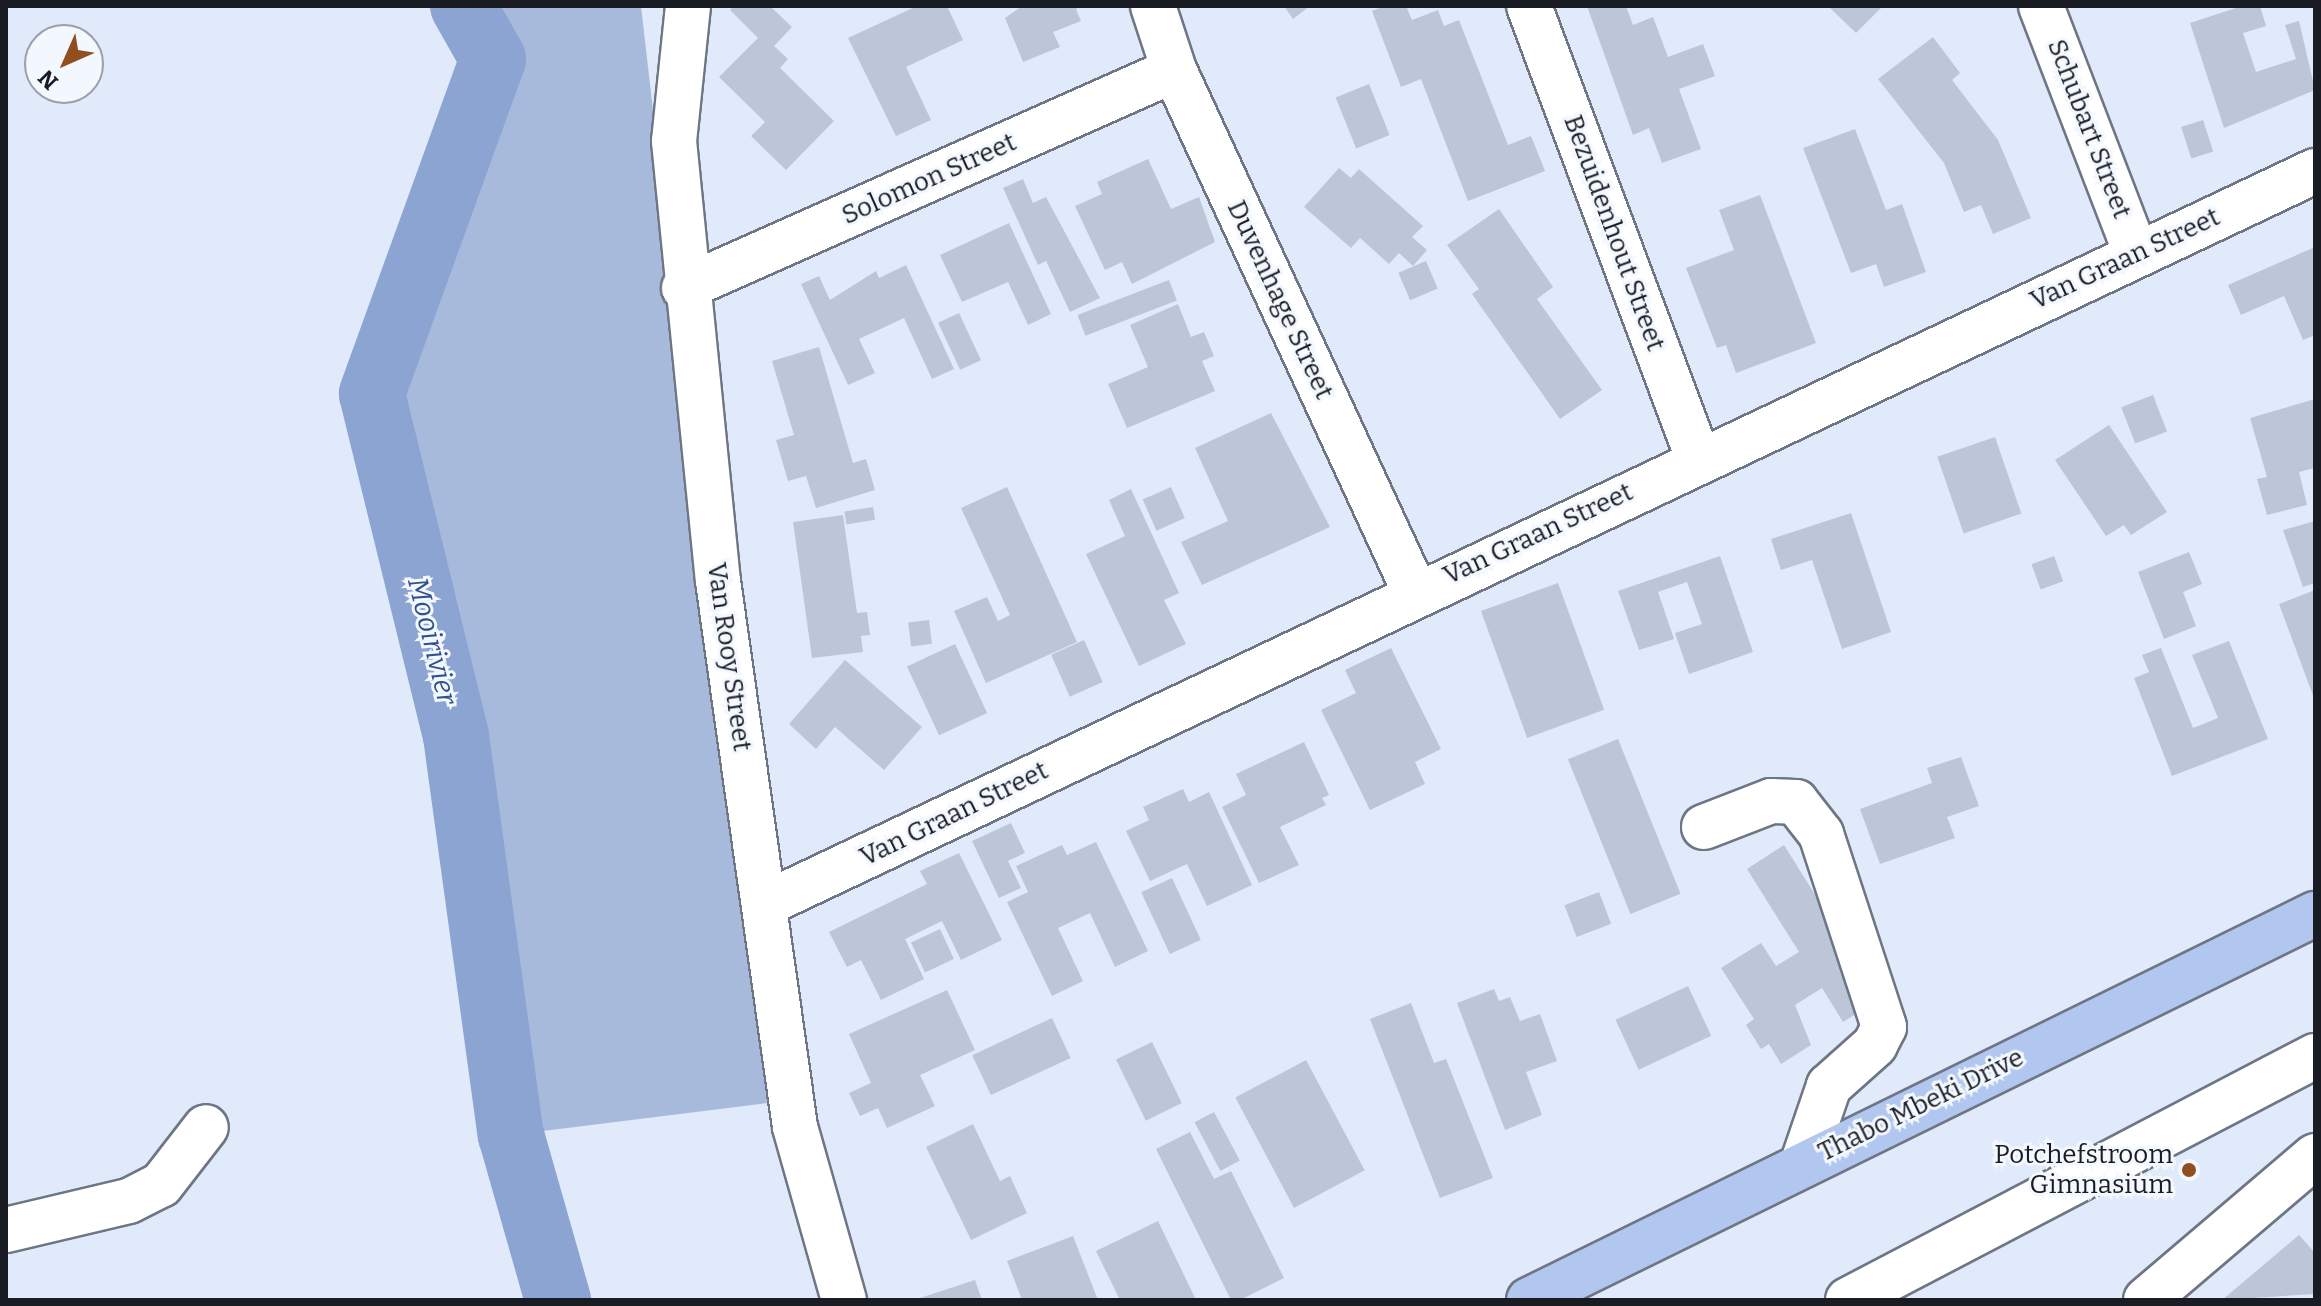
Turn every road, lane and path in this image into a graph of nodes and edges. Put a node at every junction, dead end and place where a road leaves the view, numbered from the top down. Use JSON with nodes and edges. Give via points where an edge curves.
{"nodes":[{"id":1,"x":688,"y":6,"type":"edge"},
{"id":2,"x":1153,"y":6,"type":"edge"},
{"id":3,"x":1529,"y":6,"type":"edge"},
{"id":4,"x":2041,"y":6,"type":"edge"},
{"id":5,"x":1174,"y":70,"type":"junction"},
{"id":6,"x":2315,"y":171,"type":"edge"},
{"id":7,"x":2136,"y":253,"type":"junction"},
{"id":8,"x":684,"y":288,"type":"junction"},
{"id":9,"x":1698,"y":459,"type":"junction"},
{"id":10,"x":1415,"y":592,"type":"junction"},
{"id":11,"x":1704,"y":827,"type":"dead end"},
{"id":12,"x":765,"y":904,"type":"junction"},
{"id":13,"x":2315,"y":914,"type":"edge"},
{"id":14,"x":2315,"y":1056,"type":"edge"},
{"id":15,"x":206,"y":1127,"type":"dead end"},
{"id":16,"x":2315,"y":1156,"type":"edge"},
{"id":17,"x":1803,"y":1162,"type":"junction"},
{"id":18,"x":6,"y":1230,"type":"edge"},
{"id":19,"x":844,"y":1300,"type":"edge"},
{"id":20,"x":1529,"y":1300,"type":"edge"},
{"id":21,"x":1848,"y":1300,"type":"edge"},
{"id":22,"x":2146,"y":1300,"type":"edge"}],
"edges":[{"from":1,"to":8,"type":"street","name":"Van Rooy Street","via":[[674,141]]},
{"from":2,"to":5,"type":"street","name":"Duvenhage Street"},
{"from":3,"to":9,"type":"street","name":"Bezuidenhout Street"},
{"from":4,"to":7,"type":"street","name":"Schubart Street"},
{"from":5,"to":8,"type":"street","name":"Solomon Street"},
{"from":5,"to":10,"type":"street","name":"Duvenhage Street"},
{"from":6,"to":7,"type":"street","name":"Van Graan Street"},
{"from":7,"to":9,"type":"street","name":"Van Graan Street"},
{"from":8,"to":12,"type":"street","name":"Van Rooy Street"},
{"from":9,"to":10,"type":"street","name":"Van Graan Street"},
{"from":10,"to":12,"type":"street","name":"Van Graan Street"},
{"from":11,"to":17,"type":"street","via":[[1771,801],[1796,802],[1821,834],[1884,1027],[1875,1045],[1829,1086]]},
{"from":12,"to":19,"type":"street","name":"Van Rooy Street","via":[[795,1127]]},
{"from":13,"to":17,"type":"main road","name":"Thabo Mbeki Drive"},
{"from":14,"to":21,"type":"street"},
{"from":15,"to":18,"type":"street","via":[[161,1185],[139,1196]]},
{"from":16,"to":22,"type":"street"},
{"from":17,"to":20,"type":"main road","name":"Thabo Mbeki Drive"}]}
